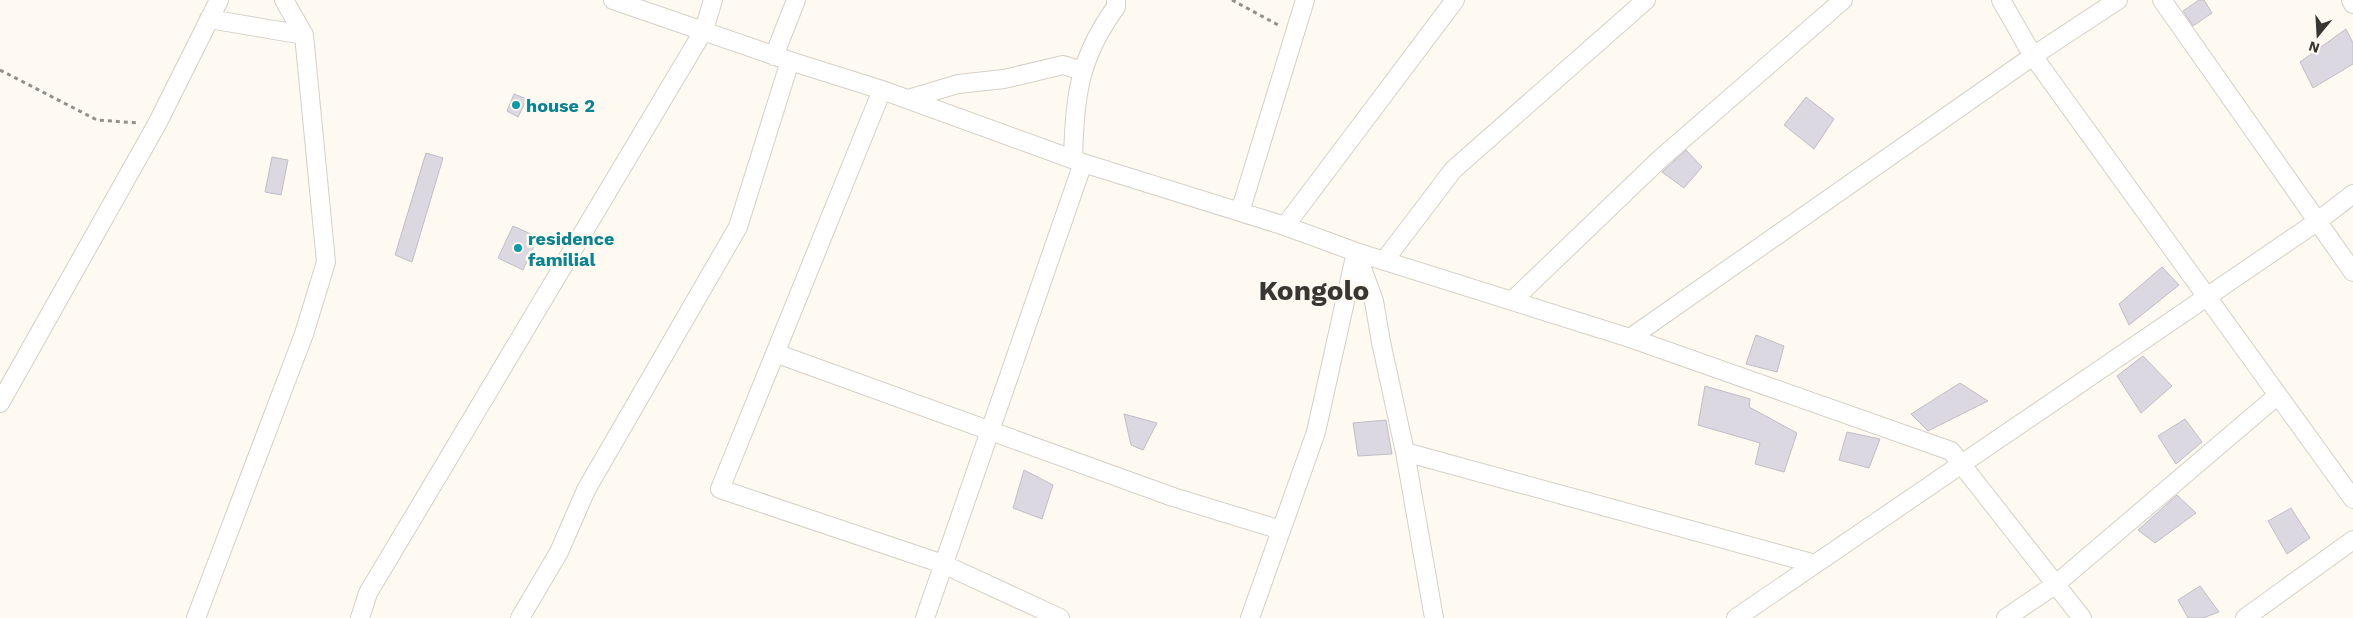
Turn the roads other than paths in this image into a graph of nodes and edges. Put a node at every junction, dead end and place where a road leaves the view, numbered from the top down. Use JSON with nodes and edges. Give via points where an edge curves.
{"nodes":[{"id":1,"x":219,"y":0,"type":"edge"},
{"id":2,"x":284,"y":0,"type":"edge"},
{"id":3,"x":613,"y":0,"type":"edge"},
{"id":4,"x":712,"y":0,"type":"edge"},
{"id":5,"x":796,"y":0,"type":"edge"},
{"id":6,"x":1116,"y":0,"type":"edge"},
{"id":7,"x":1305,"y":0,"type":"edge"},
{"id":8,"x":1454,"y":0,"type":"edge"},
{"id":9,"x":1646,"y":0,"type":"edge"},
{"id":10,"x":1843,"y":0,"type":"edge"},
{"id":11,"x":2001,"y":0,"type":"edge"},
{"id":12,"x":2118,"y":0,"type":"edge"},
{"id":13,"x":2162,"y":0,"type":"edge"},
{"id":14,"x":2351,"y":0,"type":"edge"},
{"id":15,"x":2353,"y":4,"type":"edge"},
{"id":16,"x":209,"y":19,"type":"junction"},
{"id":17,"x":704,"y":30,"type":"junction"},
{"id":18,"x":304,"y":35,"type":"junction"},
{"id":19,"x":2033,"y":56,"type":"junction"},
{"id":20,"x":782,"y":59,"type":"junction"},
{"id":21,"x":1083,"y":71,"type":"junction"},
{"id":22,"x":882,"y":90,"type":"junction"},
{"id":23,"x":908,"y":99,"type":"junction"},
{"id":24,"x":1078,"y":161,"type":"junction"},
{"id":25,"x":2353,"y":194,"type":"edge"},
{"id":26,"x":1240,"y":212,"type":"junction"},
{"id":27,"x":2318,"y":221,"type":"junction"},
{"id":28,"x":1285,"y":226,"type":"junction"},
{"id":29,"x":1356,"y":252,"type":"junction"},
{"id":30,"x":1384,"y":261,"type":"junction"},
{"id":31,"x":2353,"y":272,"type":"edge"},
{"id":32,"x":2208,"y":296,"type":"junction"},
{"id":33,"x":1513,"y":300,"type":"junction"},
{"id":34,"x":1630,"y":338,"type":"junction"},
{"id":35,"x":775,"y":353,"type":"junction"},
{"id":36,"x":2278,"y":395,"type":"junction"},
{"id":37,"x":0,"y":403,"type":"edge"},
{"id":38,"x":989,"y":431,"type":"junction"},
{"id":39,"x":1405,"y":452,"type":"junction"},
{"id":40,"x":1961,"y":464,"type":"junction"},
{"id":41,"x":2353,"y":499,"type":"edge"},
{"id":42,"x":1281,"y":530,"type":"junction"},
{"id":43,"x":2353,"y":540,"type":"edge"},
{"id":44,"x":943,"y":564,"type":"junction"},
{"id":45,"x":1815,"y":564,"type":"junction"},
{"id":46,"x":2056,"y":584,"type":"junction"},
{"id":47,"x":196,"y":618,"type":"edge"},
{"id":48,"x":360,"y":618,"type":"edge"},
{"id":49,"x":520,"y":618,"type":"edge"},
{"id":50,"x":926,"y":618,"type":"edge"},
{"id":51,"x":1060,"y":618,"type":"edge"},
{"id":52,"x":1250,"y":618,"type":"edge"},
{"id":53,"x":1434,"y":618,"type":"edge"},
{"id":54,"x":1736,"y":618,"type":"edge"},
{"id":55,"x":2006,"y":618,"type":"edge"},
{"id":56,"x":2082,"y":618,"type":"edge"},
{"id":57,"x":2245,"y":618,"type":"edge"}],
"edges":[{"from":1,"to":16,"type":"street"},
{"from":2,"to":18,"type":"street"},
{"from":3,"to":17,"type":"street"},
{"from":4,"to":17,"type":"street"},
{"from":5,"to":20,"type":"street"},
{"from":6,"to":21,"type":"street","via":[[1116,7],[1087,56]]},
{"from":7,"to":26,"type":"street"},
{"from":8,"to":28,"type":"street"},
{"from":9,"to":30,"type":"street","via":[[1453,170]]},
{"from":10,"to":33,"type":"street","via":[[1660,158]]},
{"from":11,"to":19,"type":"street"},
{"from":12,"to":19,"type":"street"},
{"from":13,"to":27,"type":"street"},
{"from":14,"to":15,"type":"street"},
{"from":16,"to":18,"type":"street"},
{"from":16,"to":37,"type":"street","via":[[157,124]]},
{"from":17,"to":20,"type":"street"},
{"from":17,"to":48,"type":"street","via":[[368,594]]},
{"from":18,"to":47,"type":"street","via":[[326,262],[304,334]]},
{"from":19,"to":32,"type":"street"},
{"from":19,"to":34,"type":"street"},
{"from":20,"to":22,"type":"street"},
{"from":20,"to":49,"type":"street","via":[[738,227],[586,490],[559,552]]},
{"from":21,"to":23,"type":"street","via":[[1063,65],[1004,79],[958,84]]},
{"from":21,"to":24,"type":"street","via":[[1074,110]]},
{"from":22,"to":23,"type":"street"},
{"from":22,"to":35,"type":"street"},
{"from":23,"to":24,"type":"street"},
{"from":24,"to":26,"type":"street"},
{"from":24,"to":38,"type":"street"},
{"from":25,"to":27,"type":"street"},
{"from":26,"to":28,"type":"street"},
{"from":27,"to":31,"type":"street"},
{"from":27,"to":32,"type":"street"},
{"from":28,"to":29,"type":"street"},
{"from":29,"to":30,"type":"street"},
{"from":29,"to":39,"type":"street","via":[[1374,301]]},
{"from":29,"to":42,"type":"street","via":[[1316,432]]},
{"from":30,"to":33,"type":"street"},
{"from":32,"to":36,"type":"street"},
{"from":32,"to":40,"type":"street"},
{"from":33,"to":34,"type":"street"},
{"from":34,"to":40,"type":"street","via":[[1951,451]]},
{"from":35,"to":38,"type":"street"},
{"from":35,"to":44,"type":"street","via":[[720,489]]},
{"from":36,"to":41,"type":"street"},
{"from":36,"to":46,"type":"street"},
{"from":38,"to":42,"type":"street","via":[[1173,498]]},
{"from":38,"to":44,"type":"street"},
{"from":39,"to":45,"type":"street"},
{"from":39,"to":53,"type":"street"},
{"from":40,"to":45,"type":"street"},
{"from":40,"to":46,"type":"street"},
{"from":42,"to":52,"type":"street"},
{"from":43,"to":57,"type":"street"},
{"from":44,"to":50,"type":"street"},
{"from":44,"to":51,"type":"street"},
{"from":45,"to":54,"type":"street"},
{"from":46,"to":55,"type":"street"},
{"from":46,"to":56,"type":"street"}]}
